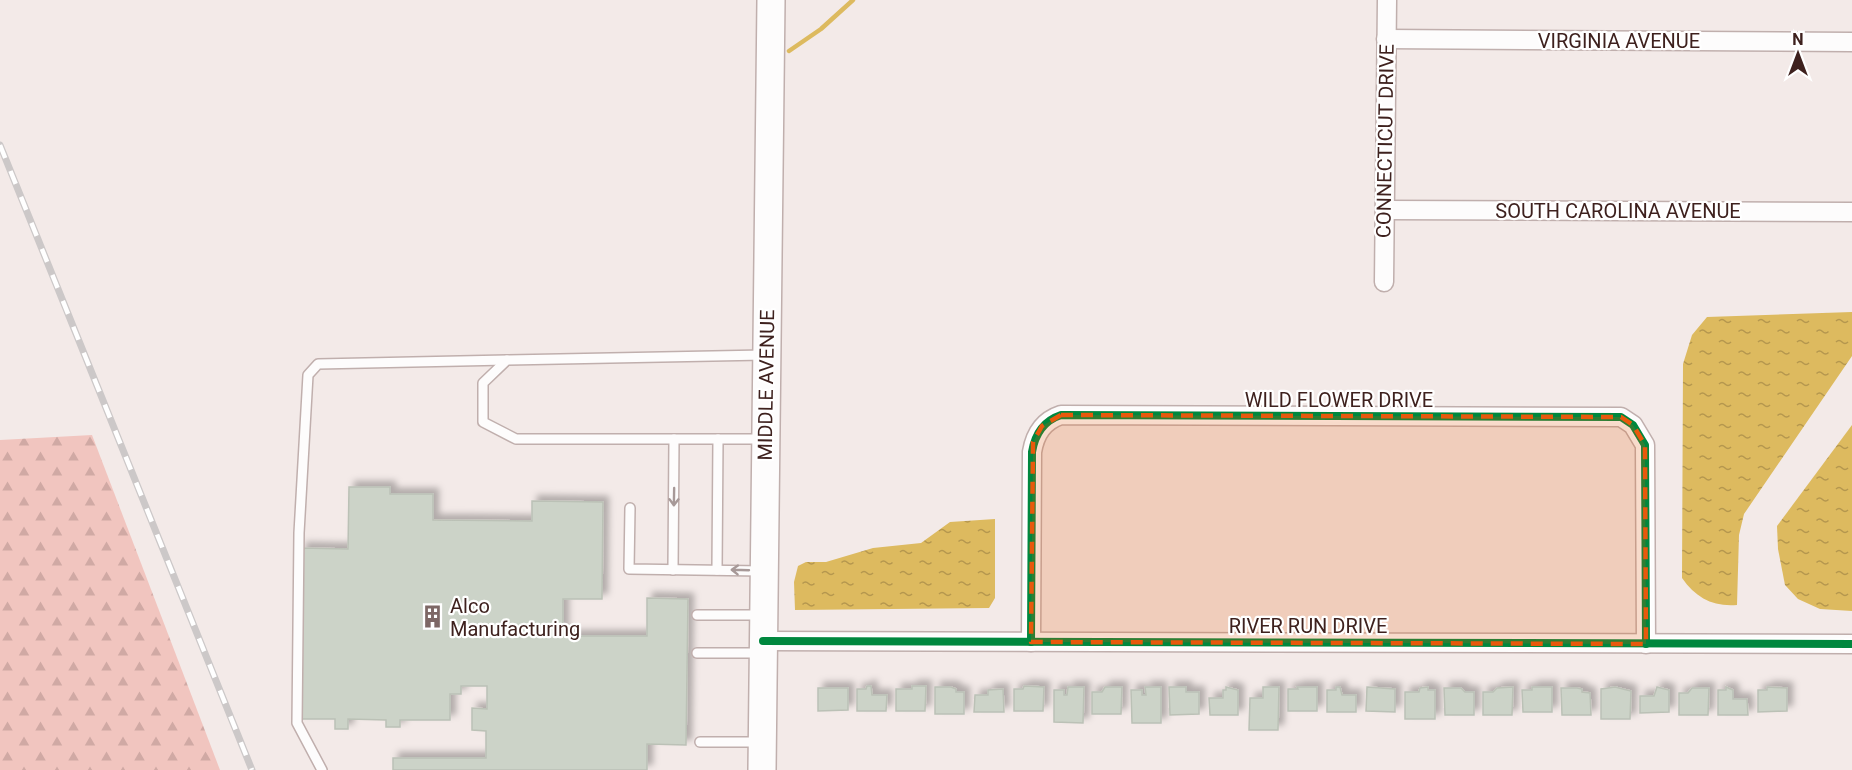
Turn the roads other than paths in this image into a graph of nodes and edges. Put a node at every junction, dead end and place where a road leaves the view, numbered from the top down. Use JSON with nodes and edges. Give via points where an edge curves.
{"nodes":[{"id":1,"x":771,"y":0,"type":"edge"},
{"id":2,"x":1387,"y":0,"type":"edge"},
{"id":3,"x":1386,"y":39,"type":"junction"},
{"id":4,"x":1852,"y":42,"type":"edge"},
{"id":5,"x":1385,"y":210,"type":"junction"},
{"id":6,"x":1852,"y":212,"type":"edge"},
{"id":7,"x":1384,"y":282,"type":"dead end"},
{"id":8,"x":766,"y":355,"type":"junction"},
{"id":9,"x":507,"y":360,"type":"junction"},
{"id":10,"x":675,"y":439,"type":"junction"},
{"id":11,"x":718,"y":439,"type":"junction"},
{"id":12,"x":765,"y":439,"type":"junction"},
{"id":13,"x":630,"y":508,"type":"dead end"},
{"id":14,"x":673,"y":570,"type":"junction"},
{"id":15,"x":717,"y":570,"type":"junction"},
{"id":16,"x":764,"y":571,"type":"junction"},
{"id":17,"x":698,"y":615,"type":"dead end"},
{"id":18,"x":763,"y":636,"type":"junction"},
{"id":19,"x":1031,"y":642,"type":"junction"},
{"id":20,"x":1646,"y":644,"type":"junction"},
{"id":21,"x":1852,"y":644,"type":"edge"},
{"id":22,"x":697,"y":653,"type":"dead end"},
{"id":23,"x":700,"y":742,"type":"dead end"},
{"id":24,"x":762,"y":742,"type":"junction"},
{"id":25,"x":322,"y":770,"type":"edge"},
{"id":26,"x":762,"y":770,"type":"edge"}],
"edges":[{"from":1,"to":8,"type":"street","name":"MIDDLE AVENUE"},
{"from":2,"to":3,"type":"street","name":"CONNECTICUT DRIVE"},
{"from":3,"to":4,"type":"street","name":"VIRGINIA AVENUE"},
{"from":3,"to":5,"type":"street","name":"CONNECTICUT DRIVE"},
{"from":5,"to":6,"type":"street","name":"SOUTH CAROLINA AVENUE"},
{"from":5,"to":7,"type":"street","name":"CONNECTICUT DRIVE"},
{"from":8,"to":9,"type":"lane"},
{"from":8,"to":12,"type":"street","name":"MIDDLE AVENUE"},
{"from":9,"to":10,"type":"lane","via":[[483,382],[483,422],[516,439]]},
{"from":9,"to":25,"type":"lane","via":[[318,364],[308,375],[299,533],[297,723]]},
{"from":10,"to":11,"type":"lane"},
{"from":10,"to":14,"type":"lane","one_way":true},
{"from":11,"to":12,"type":"lane"},
{"from":11,"to":15,"type":"lane"},
{"from":12,"to":16,"type":"street","name":"MIDDLE AVENUE"},
{"from":13,"to":14,"type":"lane","via":[[629,569]]},
{"from":14,"to":15,"type":"lane"},
{"from":16,"to":15,"type":"lane","one_way":true},
{"from":16,"to":18,"type":"street","name":"MIDDLE AVENUE"},
{"from":17,"to":18,"type":"lane"},
{"from":18,"to":19,"type":"street","name":"RIVER RUN DRIVE"},
{"from":18,"to":22,"type":"lane"},
{"from":18,"to":24,"type":"street","name":"MIDDLE AVENUE"},
{"from":19,"to":20,"type":"street","name":"RIVER RUN DRIVE"},
{"from":19,"to":20,"type":"street","name":"WILD FLOWER DRIVE","via":[[1033,441],[1042,426],[1061,415],[1621,417],[1633,425],[1645,445]]},
{"from":20,"to":21,"type":"street","name":"RIVER RUN DRIVE"},
{"from":23,"to":24,"type":"lane"},
{"from":24,"to":26,"type":"street","name":"MIDDLE AVENUE"}]}
